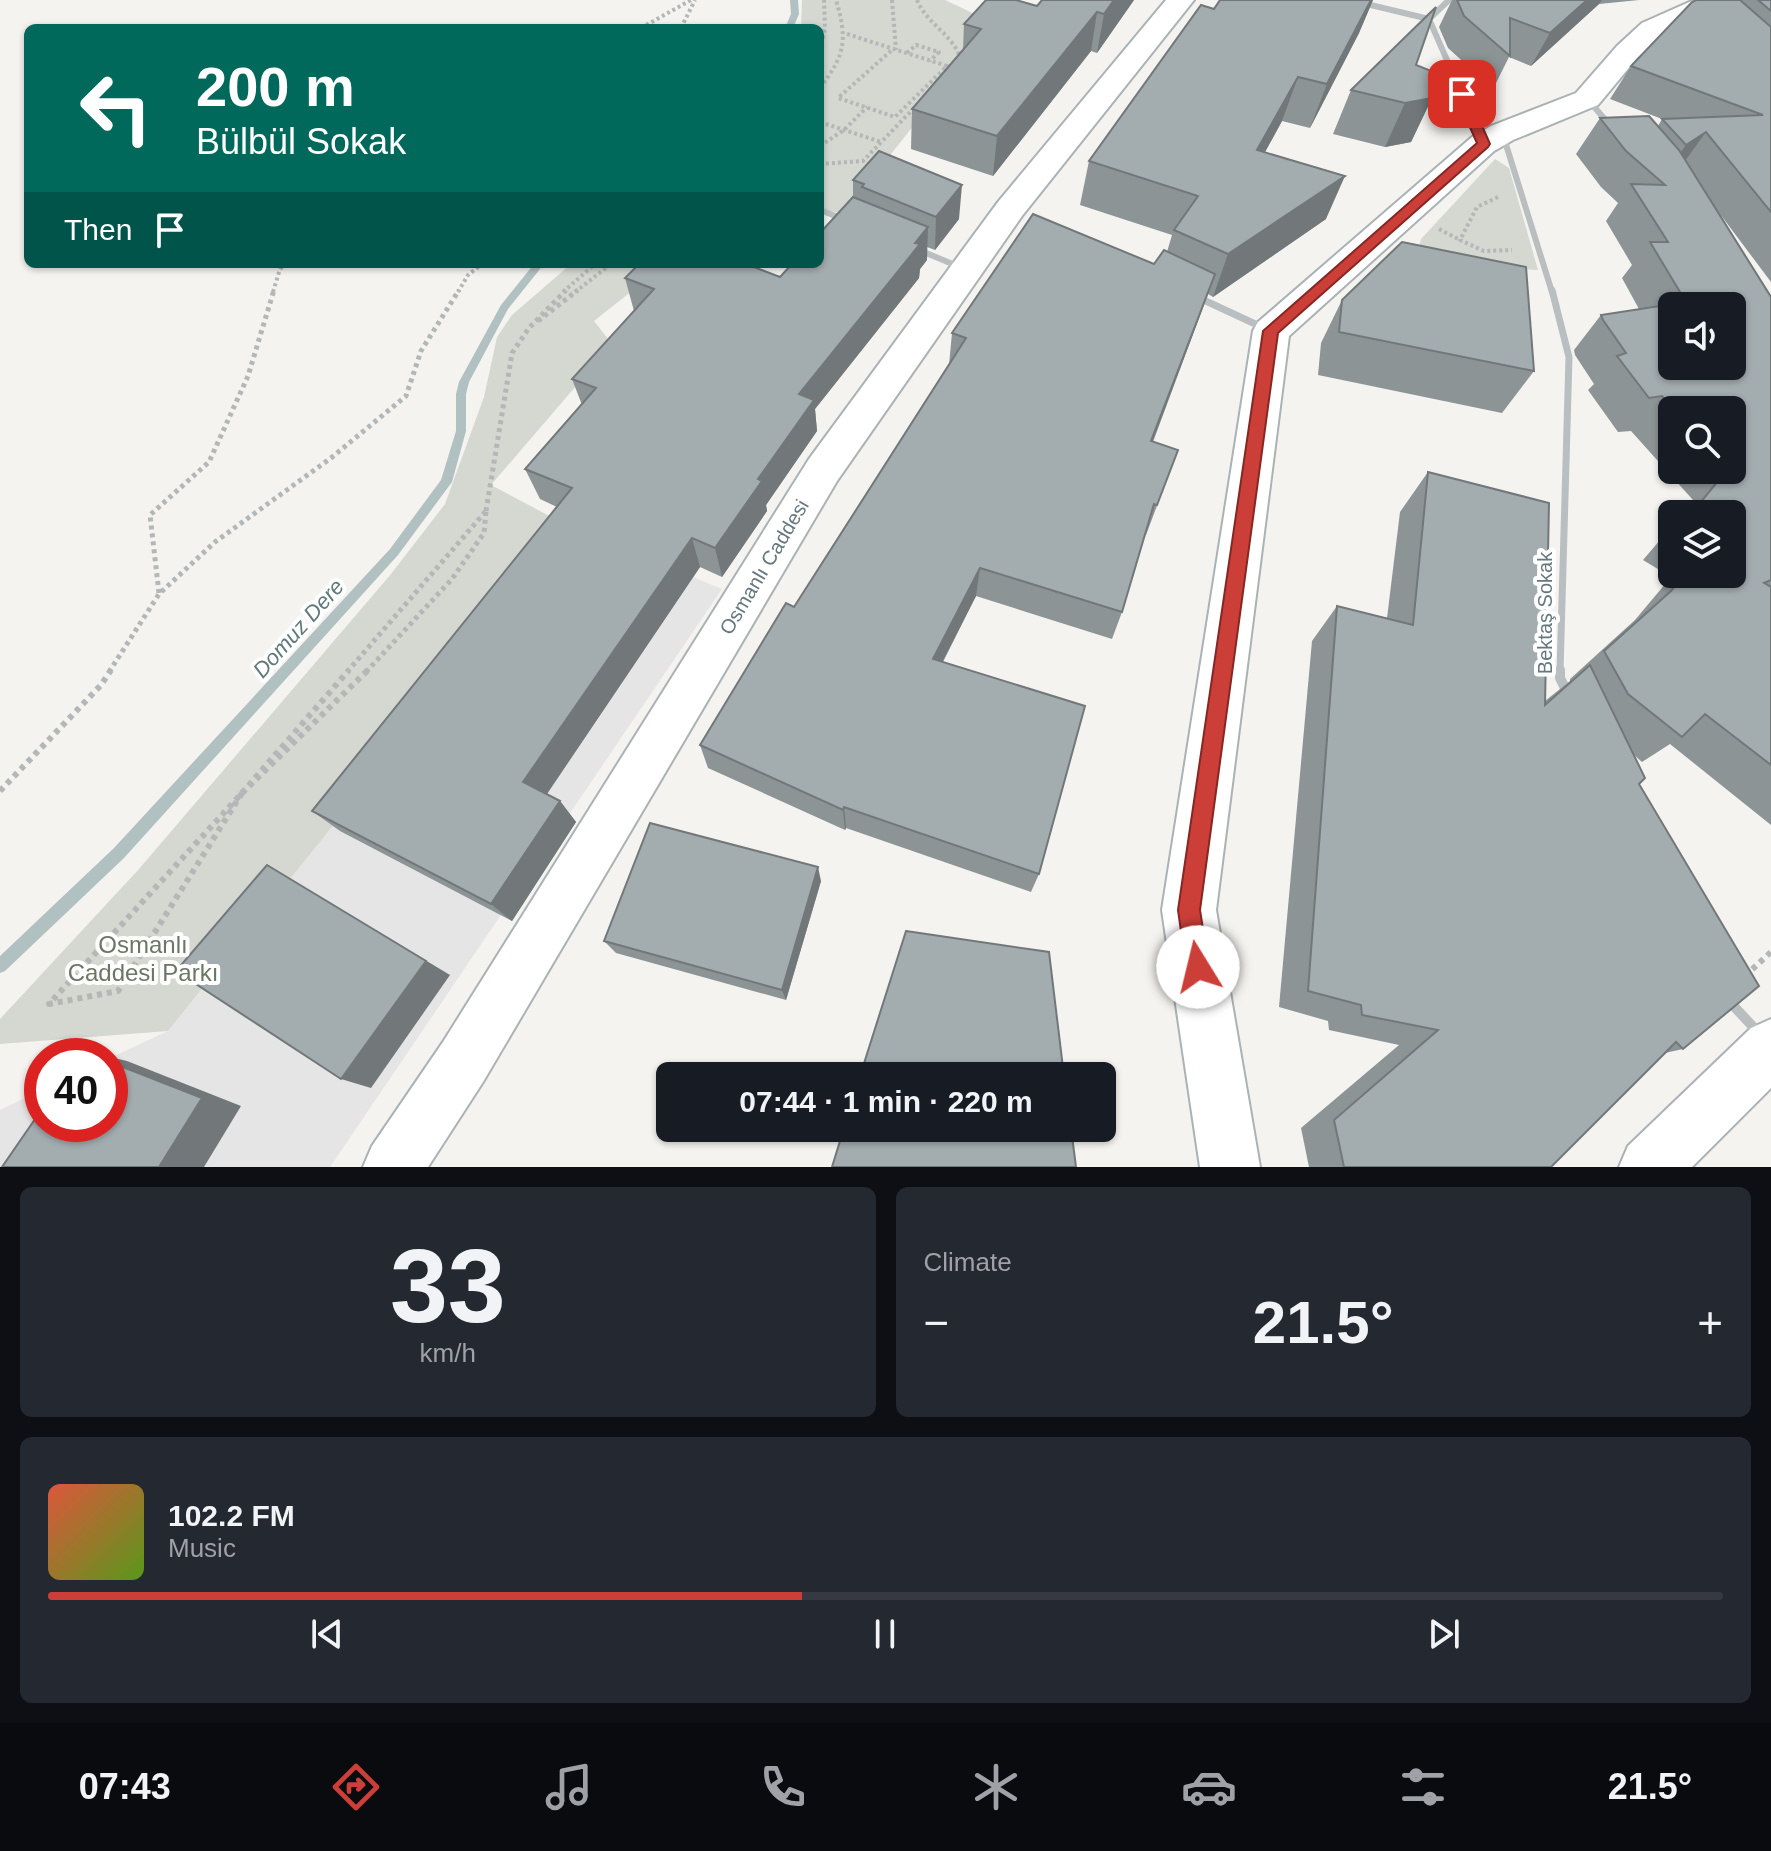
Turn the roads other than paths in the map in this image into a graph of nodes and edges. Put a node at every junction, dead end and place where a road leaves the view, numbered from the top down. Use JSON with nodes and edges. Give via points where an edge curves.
{"nodes":[{"id":1,"x":1180,"y":0,"type":"edge"},
{"id":2,"x":1350,"y":0,"type":"edge"},
{"id":3,"x":1449,"y":0,"type":"edge"},
{"id":4,"x":1744,"y":0,"type":"edge"},
{"id":5,"x":1429,"y":19,"type":"junction"},
{"id":6,"x":1587,"y":99,"type":"junction"},
{"id":7,"x":1618,"y":135,"type":"edge"},
{"id":8,"x":1493,"y":139,"type":"junction"},
{"id":9,"x":824,"y":212,"type":"edge"},
{"id":10,"x":849,"y":222,"type":"edge"},
{"id":11,"x":908,"y":246,"type":"edge"},
{"id":12,"x":966,"y":270,"type":"junction"},
{"id":13,"x":1184,"y":290,"type":"edge"},
{"id":14,"x":1271,"y":331,"type":"junction"},
{"id":15,"x":1574,"y":706,"type":"edge"},
{"id":16,"x":1724,"y":996,"type":"edge"},
{"id":17,"x":1771,"y":1047,"type":"edge"},
{"id":18,"x":393,"y":1167,"type":"edge"},
{"id":19,"x":1230,"y":1167,"type":"edge"},
{"id":20,"x":1649,"y":1167,"type":"edge"}],
"edges":[{"from":1,"to":12,"type":"street","name":"Osmanlı Caddesi","via":[[1017,213]]},
{"from":2,"to":5,"type":"street"},
{"from":3,"to":5,"type":"street"},
{"from":4,"to":6,"type":"street","via":[[1652,29]]},
{"from":5,"to":8,"type":"street","name":"Bektaş Sokak"},
{"from":6,"to":7,"type":"street"},
{"from":6,"to":8,"type":"street"},
{"from":8,"to":14,"type":"street"},
{"from":8,"to":15,"type":"street","name":"Bektaş Sokak","via":[[1545,264],[1569,357],[1560,678]]},
{"from":9,"to":10,"type":"street"},
{"from":11,"to":12,"type":"street"},
{"from":12,"to":18,"type":"street","name":"Osmanlı Caddesi","via":[[823,470],[463,1062]]},
{"from":13,"to":14,"type":"street"},
{"from":14,"to":19,"type":"street","via":[[1189,910]]},
{"from":16,"to":17,"type":"street"},
{"from":17,"to":20,"type":"street"}]}
